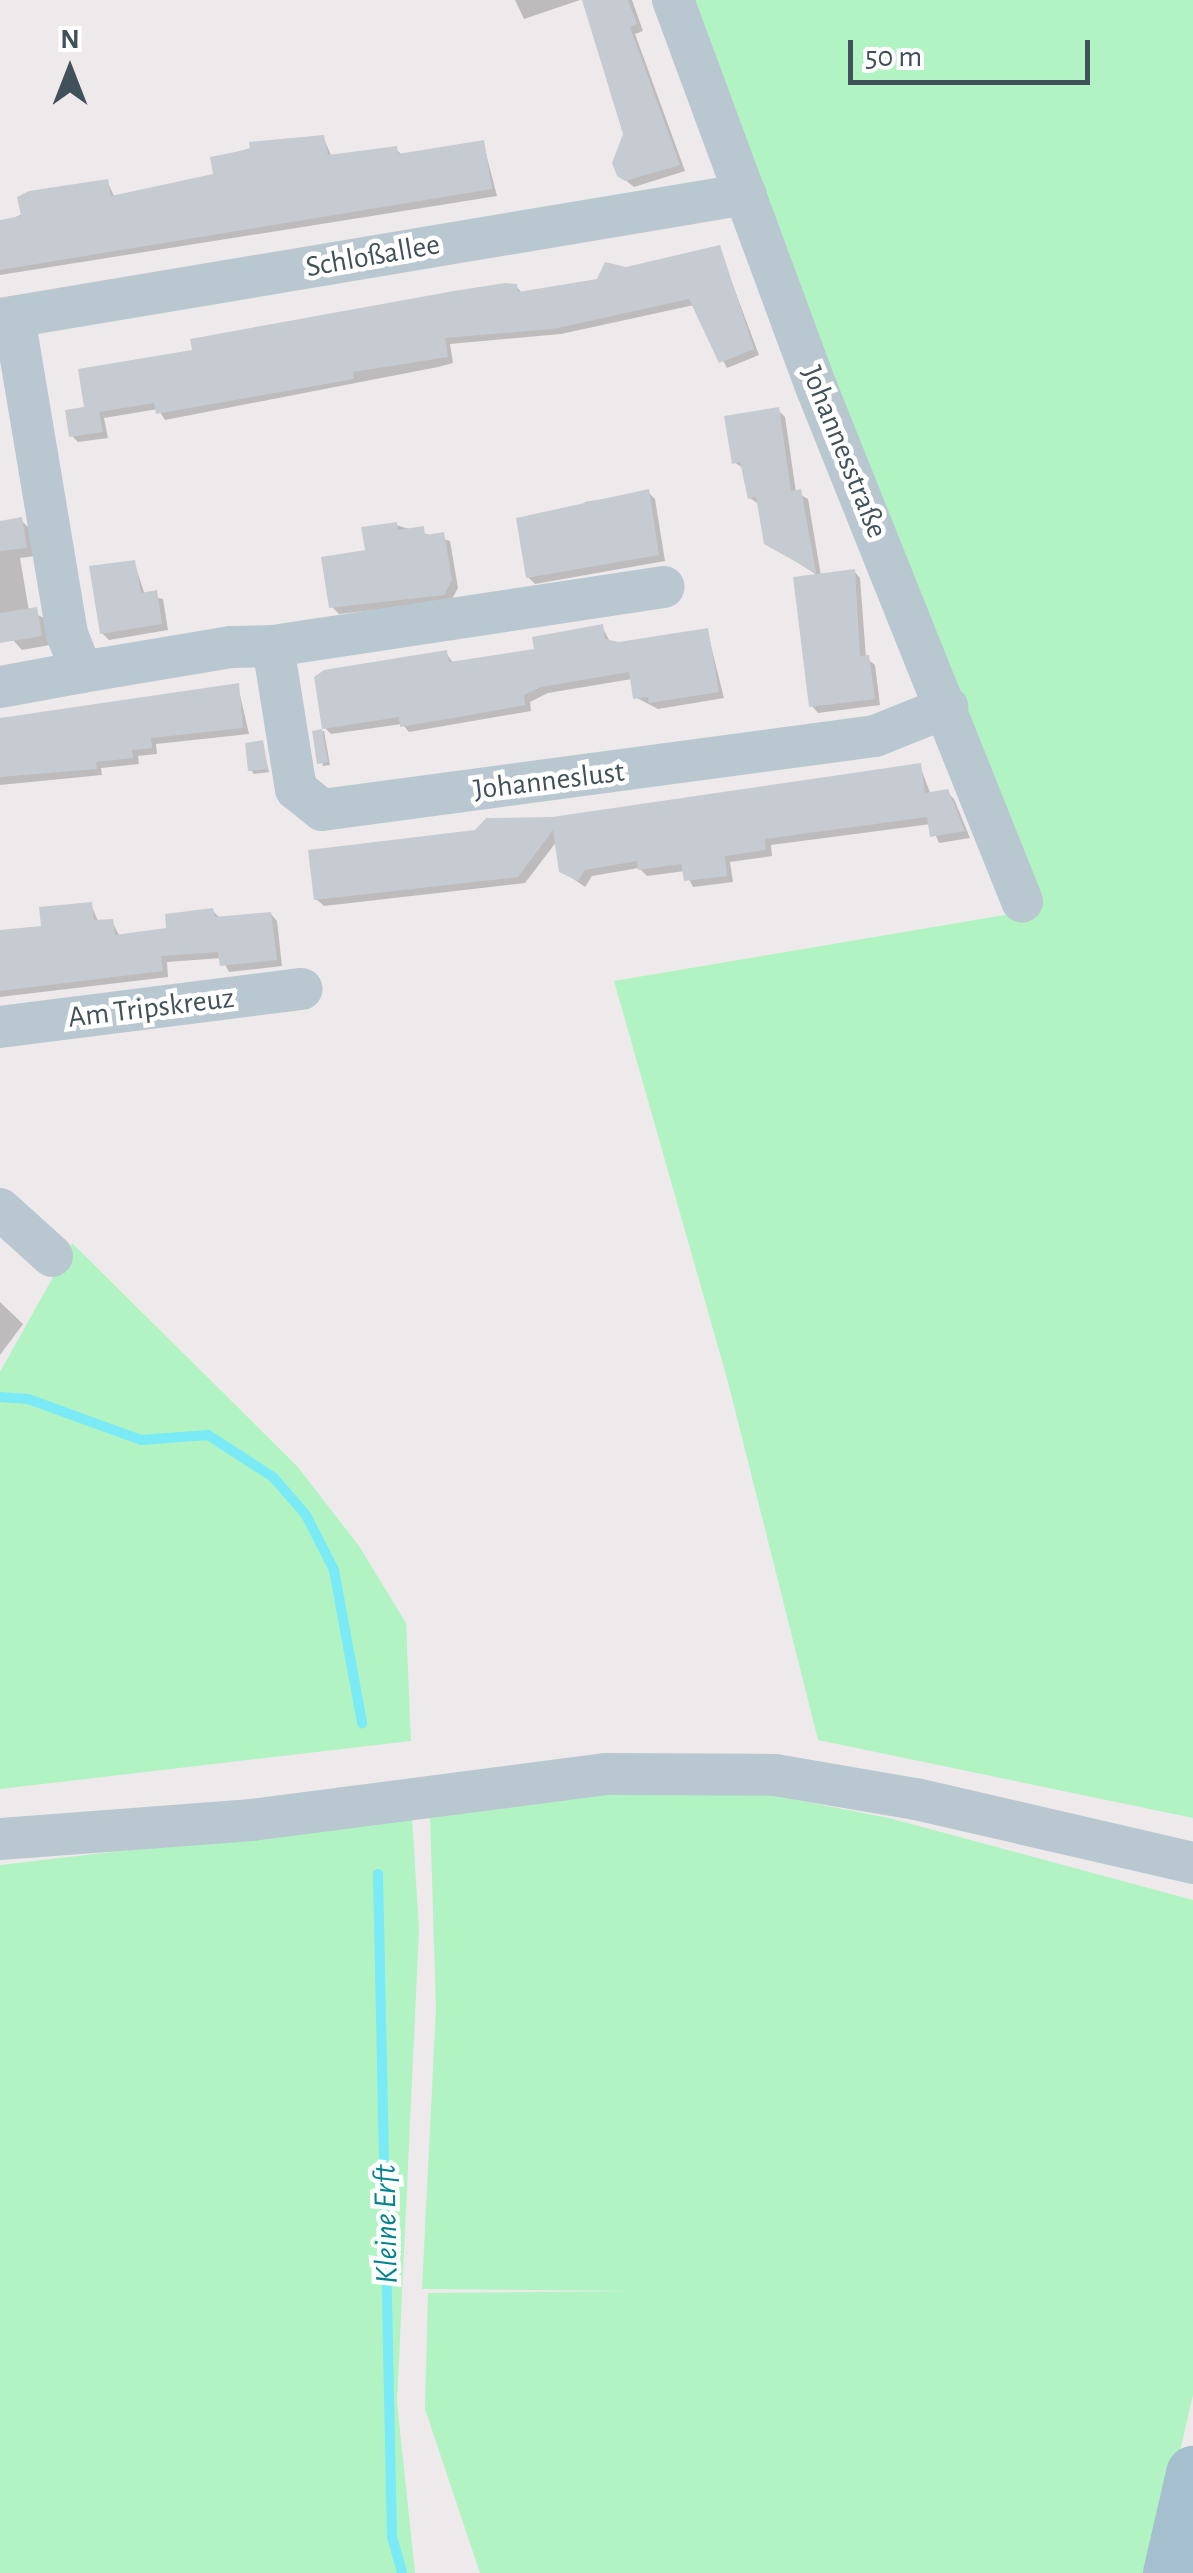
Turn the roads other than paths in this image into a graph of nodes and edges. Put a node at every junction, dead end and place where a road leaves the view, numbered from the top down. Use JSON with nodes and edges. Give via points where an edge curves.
{"nodes":[{"id":1,"x":673,"y":0,"type":"edge"},
{"id":2,"x":746,"y":194,"type":"junction"},
{"id":3,"x":7,"y":318,"type":"edge"},
{"id":4,"x":664,"y":587,"type":"dead end"},
{"id":5,"x":272,"y":646,"type":"junction"},
{"id":6,"x":82,"y":672,"type":"junction"},
{"id":7,"x":0,"y":687,"type":"edge"},
{"id":8,"x":946,"y":707,"type":"junction"},
{"id":9,"x":1022,"y":900,"type":"dead end"},
{"id":10,"x":302,"y":989,"type":"dead end"},
{"id":11,"x":0,"y":1027,"type":"edge"},
{"id":12,"x":0,"y":1209,"type":"edge"},
{"id":13,"x":52,"y":1256,"type":"dead end"},
{"id":14,"x":0,"y":1839,"type":"edge"},
{"id":15,"x":1193,"y":1862,"type":"edge"},
{"id":16,"x":1193,"y":2472,"type":"edge"},
{"id":17,"x":1170,"y":2573,"type":"edge"}],
"edges":[{"from":1,"to":2,"type":"street","name":"Johannesstraße"},
{"from":2,"to":3,"type":"street","name":"Schloßallee"},
{"from":2,"to":8,"type":"street","name":"Johannesstraße"},
{"from":3,"to":6,"type":"street","via":[[67,634]]},
{"from":4,"to":5,"type":"street"},
{"from":5,"to":6,"type":"street"},
{"from":5,"to":8,"type":"street","name":"Johanneslust","via":[[296,789],[322,810],[875,736]]},
{"from":6,"to":7,"type":"street"},
{"from":8,"to":9,"type":"street","name":"Johannesstraße"},
{"from":10,"to":11,"type":"street","name":"Am Tripskreuz"},
{"from":12,"to":13,"type":"street"},
{"from":14,"to":15,"type":"street","via":[[252,1820],[605,1774],[775,1775],[916,1799]]},
{"from":16,"to":17,"type":"main road"}]}
